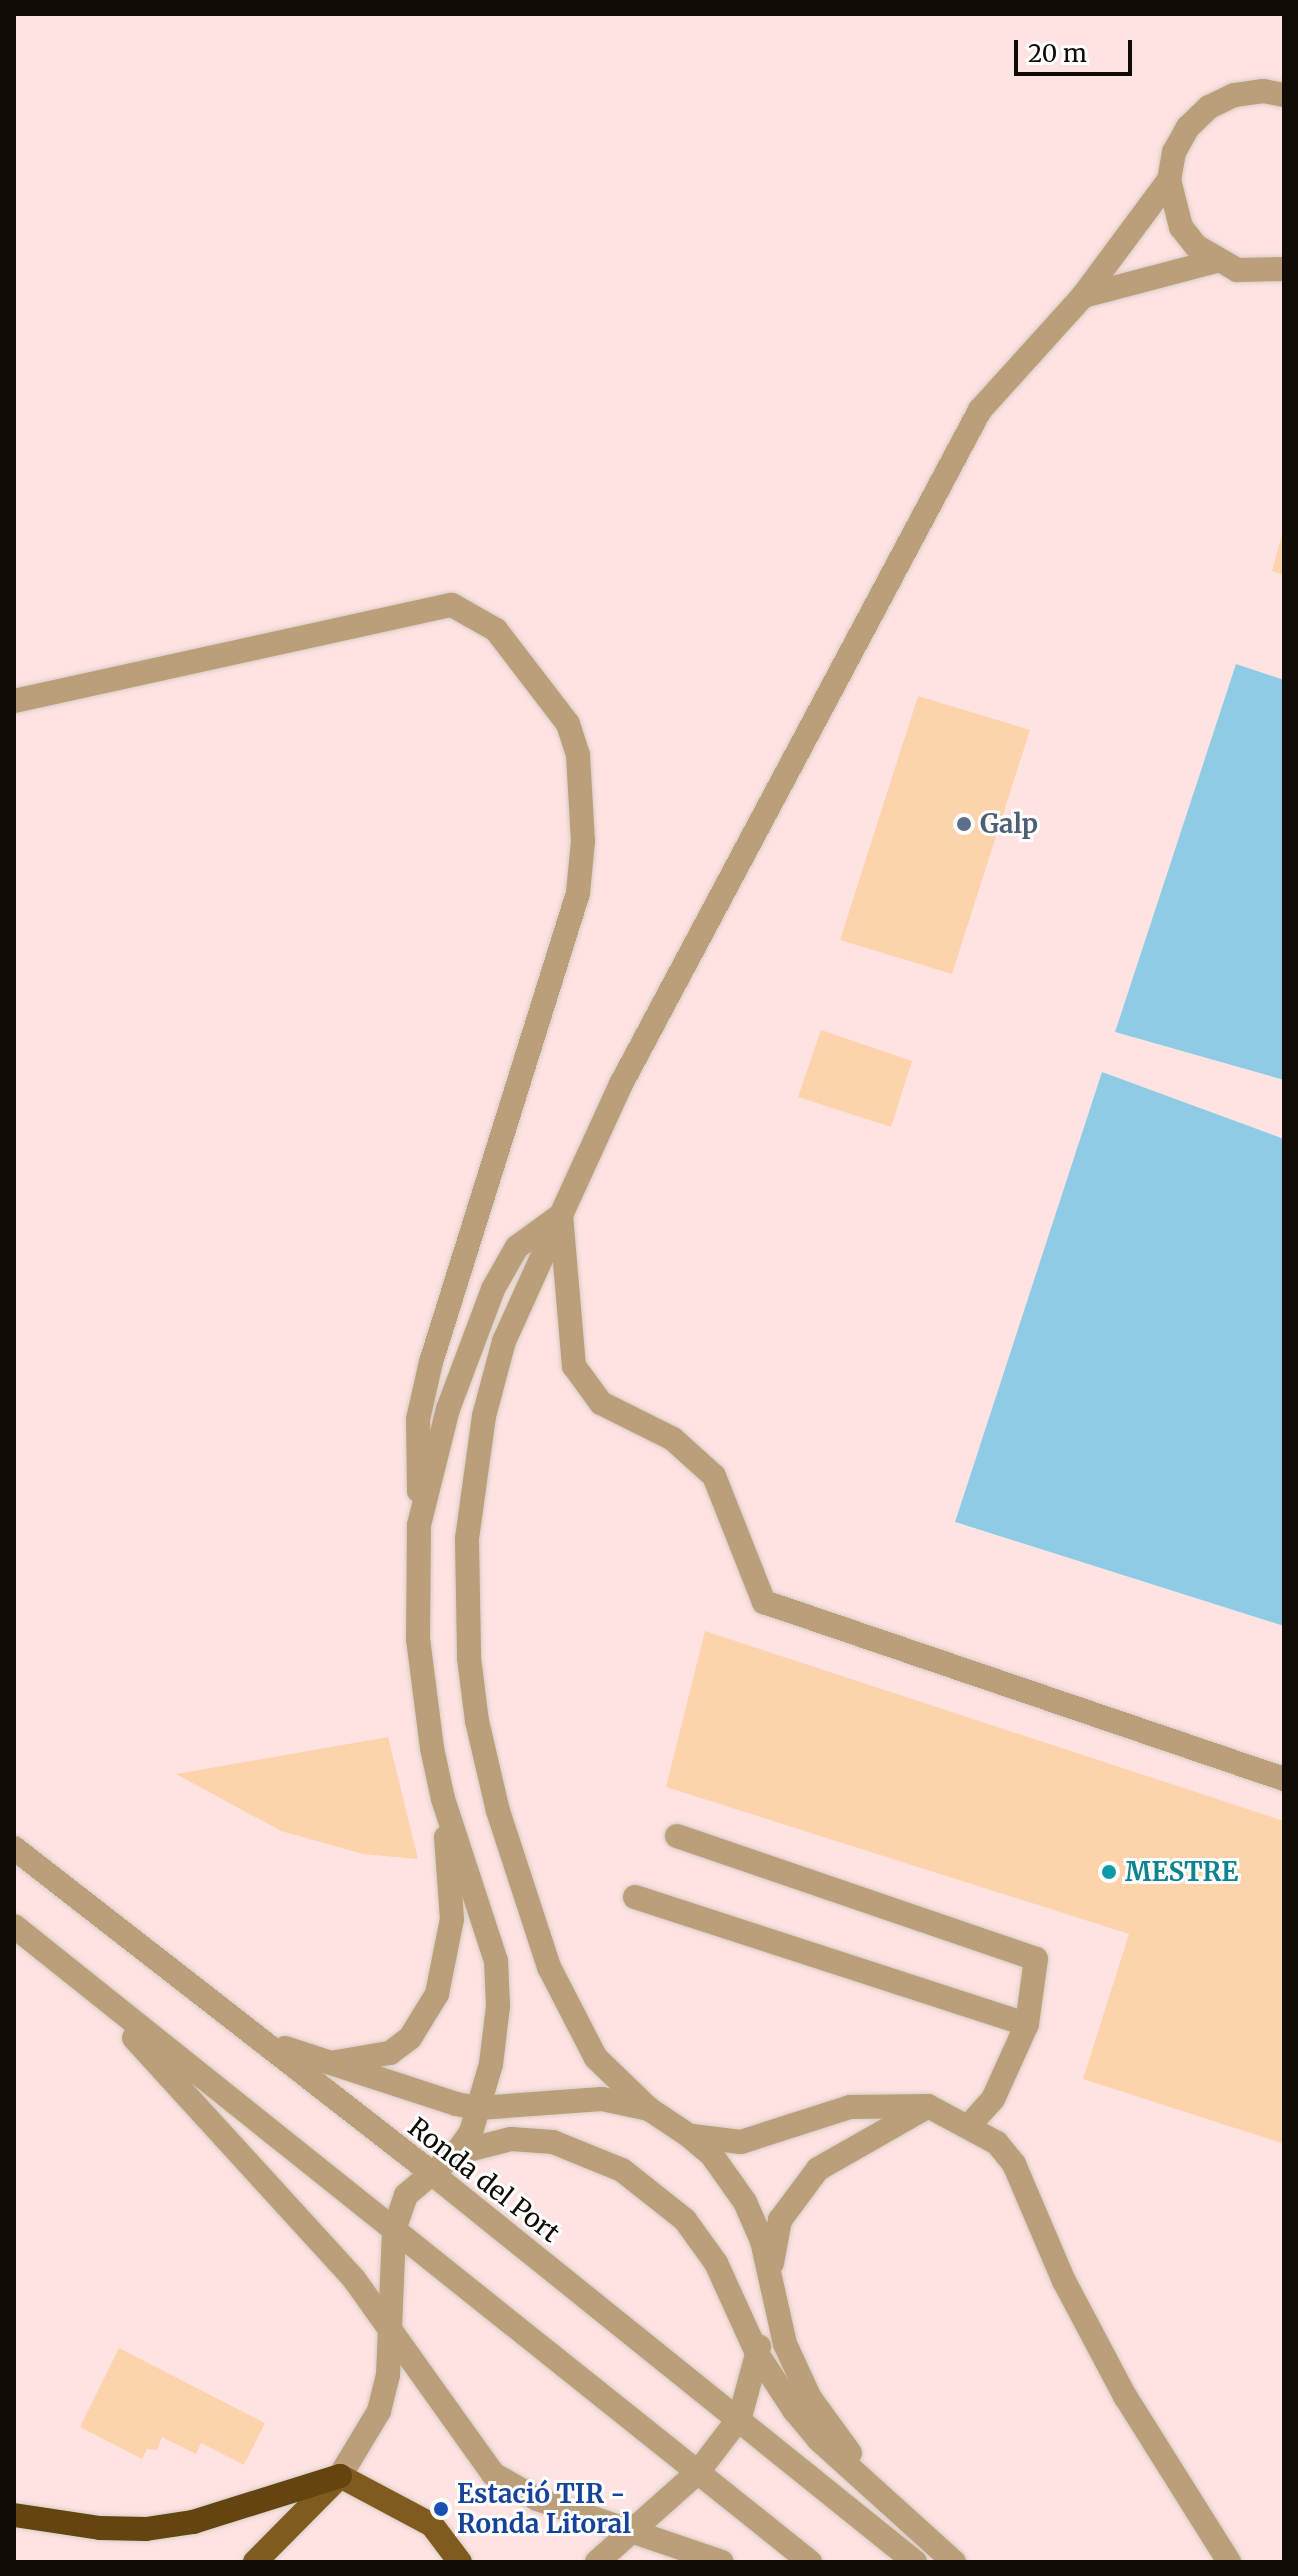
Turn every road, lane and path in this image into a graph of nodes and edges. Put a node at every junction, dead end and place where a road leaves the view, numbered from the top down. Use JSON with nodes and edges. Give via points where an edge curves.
{"nodes":[{"id":1,"x":1284,"y":95,"type":"edge"},
{"id":2,"x":1169,"y":180,"type":"junction"},
{"id":3,"x":1216,"y":261,"type":"junction"},
{"id":4,"x":1283,"y":270,"type":"edge"},
{"id":5,"x":1083,"y":296,"type":"junction"},
{"id":6,"x":14,"y":701,"type":"edge"},
{"id":7,"x":561,"y":1215,"type":"junction"},
{"id":8,"x":419,"y":1525,"type":"junction"},
{"id":9,"x":1284,"y":1779,"type":"edge"},
{"id":10,"x":443,"y":1799,"type":"junction"},
{"id":11,"x":677,"y":1836,"type":"dead end"},
{"id":12,"x":14,"y":1848,"type":"edge"},
{"id":13,"x":635,"y":1897,"type":"dead end"},
{"id":14,"x":14,"y":1926,"type":"edge"},
{"id":15,"x":90,"y":1989,"type":"junction"},
{"id":16,"x":224,"y":2012,"type":"junction"},
{"id":17,"x":1027,"y":2024,"type":"junction"},
{"id":18,"x":317,"y":2062,"type":"junction"},
{"id":19,"x":928,"y":2106,"type":"junction"},
{"id":20,"x":479,"y":2108,"type":"junction"},
{"id":21,"x":649,"y":2109,"type":"junction"},
{"id":22,"x":969,"y":2126,"type":"junction"},
{"id":23,"x":688,"y":2135,"type":"junction"},
{"id":24,"x":456,"y":2153,"type":"junction"},
{"id":25,"x":429,"y":2171,"type":"junction"},
{"id":26,"x":394,"y":2230,"type":"junction"},
{"id":27,"x":769,"y":2289,"type":"junction"},
{"id":28,"x":391,"y":2335,"type":"junction"},
{"id":29,"x":758,"y":2355,"type":"junction"},
{"id":30,"x":740,"y":2417,"type":"junction"},
{"id":31,"x":698,"y":2472,"type":"junction"},
{"id":32,"x":340,"y":2476,"type":"junction"},
{"id":33,"x":870,"y":2481,"type":"junction"},
{"id":34,"x":14,"y":2515,"type":"edge"},
{"id":35,"x":633,"y":2534,"type":"junction"},
{"id":36,"x":270,"y":2554,"type":"edge"},
{"id":37,"x":255,"y":2562,"type":"edge"},
{"id":38,"x":460,"y":2562,"type":"edge"},
{"id":39,"x":597,"y":2562,"type":"edge"},
{"id":40,"x":722,"y":2562,"type":"edge"},
{"id":41,"x":810,"y":2562,"type":"edge"},
{"id":42,"x":915,"y":2562,"type":"edge"},
{"id":43,"x":954,"y":2562,"type":"edge"},
{"id":44,"x":1229,"y":2562,"type":"edge"}],
"edges":[{"from":1,"to":2,"type":"street","via":[[1234,95],[1209,107],[1188,127],[1174,152]]},
{"from":2,"to":3,"type":"street","via":[[1181,227]]},
{"from":2,"to":5,"type":"street"},
{"from":3,"to":4,"type":"street","via":[[1260,273]]},
{"from":3,"to":5,"type":"street"},
{"from":5,"to":7,"type":"street","via":[[980,410],[621,1084]]},
{"from":6,"to":8,"type":"street","via":[[452,605],[496,630],[568,724],[578,755],[583,841],[578,893],[431,1362],[418,1419]]},
{"from":7,"to":8,"type":"street","via":[[517,1247],[493,1289],[448,1409]]},
{"from":7,"to":9,"type":"street","via":[[574,1366],[601,1403],[673,1439],[714,1476],[764,1602]]},
{"from":7,"to":21,"type":"street","via":[[504,1341],[484,1416],[467,1539],[469,1658],[498,1811],[549,1967],[596,2058]]},
{"from":8,"to":10,"type":"street","via":[[418,1639]]},
{"from":10,"to":18,"type":"street","via":[[452,1919],[437,1994],[410,2038],[390,2053]]},
{"from":10,"to":20,"type":"street","via":[[496,1961],[498,2006]]},
{"from":11,"to":17,"type":"street","via":[[1036,1959]]},
{"from":12,"to":16,"type":"street","name":"Ronda del Port"},
{"from":13,"to":17,"type":"street"},
{"from":14,"to":15,"type":"street"},
{"from":15,"to":26,"type":"street"},
{"from":15,"to":28,"type":"street","via":[[354,2279]]},
{"from":16,"to":18,"type":"street"},
{"from":16,"to":25,"type":"street","name":"Ronda del Port"},
{"from":17,"to":22,"type":"street","via":[[993,2099]]},
{"from":18,"to":20,"type":"street"},
{"from":19,"to":22,"type":"street"},
{"from":19,"to":23,"type":"street","via":[[850,2107],[741,2142]]},
{"from":19,"to":27,"type":"street","via":[[818,2169],[780,2220]]},
{"from":20,"to":21,"type":"street","via":[[602,2099]]},
{"from":20,"to":24,"type":"street"},
{"from":21,"to":23,"type":"street"},
{"from":22,"to":44,"type":"street","via":[[997,2143],[1014,2164],[1064,2281],[1125,2396]]},
{"from":23,"to":27,"type":"street","via":[[711,2154],[745,2202],[762,2241]]},
{"from":24,"to":25,"type":"street"},
{"from":24,"to":29,"type":"street","via":[[511,2139],[553,2142],[600,2158],[645,2185],[685,2220],[707,2250]]},
{"from":25,"to":26,"type":"street","via":[[406,2195]]},
{"from":25,"to":30,"type":"street","name":"Ronda del Port"},
{"from":26,"to":28,"type":"street"},
{"from":26,"to":31,"type":"street"},
{"from":27,"to":29,"type":"street"},
{"from":27,"to":33,"type":"street","via":[[803,2385]]},
{"from":28,"to":32,"type":"street","via":[[379,2411]]},
{"from":28,"to":35,"type":"street","via":[[493,2474],[512,2490]]},
{"from":29,"to":30,"type":"street"},
{"from":29,"to":33,"type":"street","via":[[819,2440]]},
{"from":30,"to":31,"type":"street"},
{"from":30,"to":42,"type":"street","name":"Ronda del Port"},
{"from":31,"to":35,"type":"street"},
{"from":31,"to":41,"type":"street"},
{"from":32,"to":34,"type":"highway","via":[[193,2522],[146,2529]]},
{"from":32,"to":36,"type":"main road"},
{"from":32,"to":38,"type":"main road","via":[[432,2525]]},
{"from":33,"to":43,"type":"street"},
{"from":35,"to":39,"type":"street"},
{"from":35,"to":40,"type":"street"},
{"from":36,"to":37,"type":"main road"}]}
